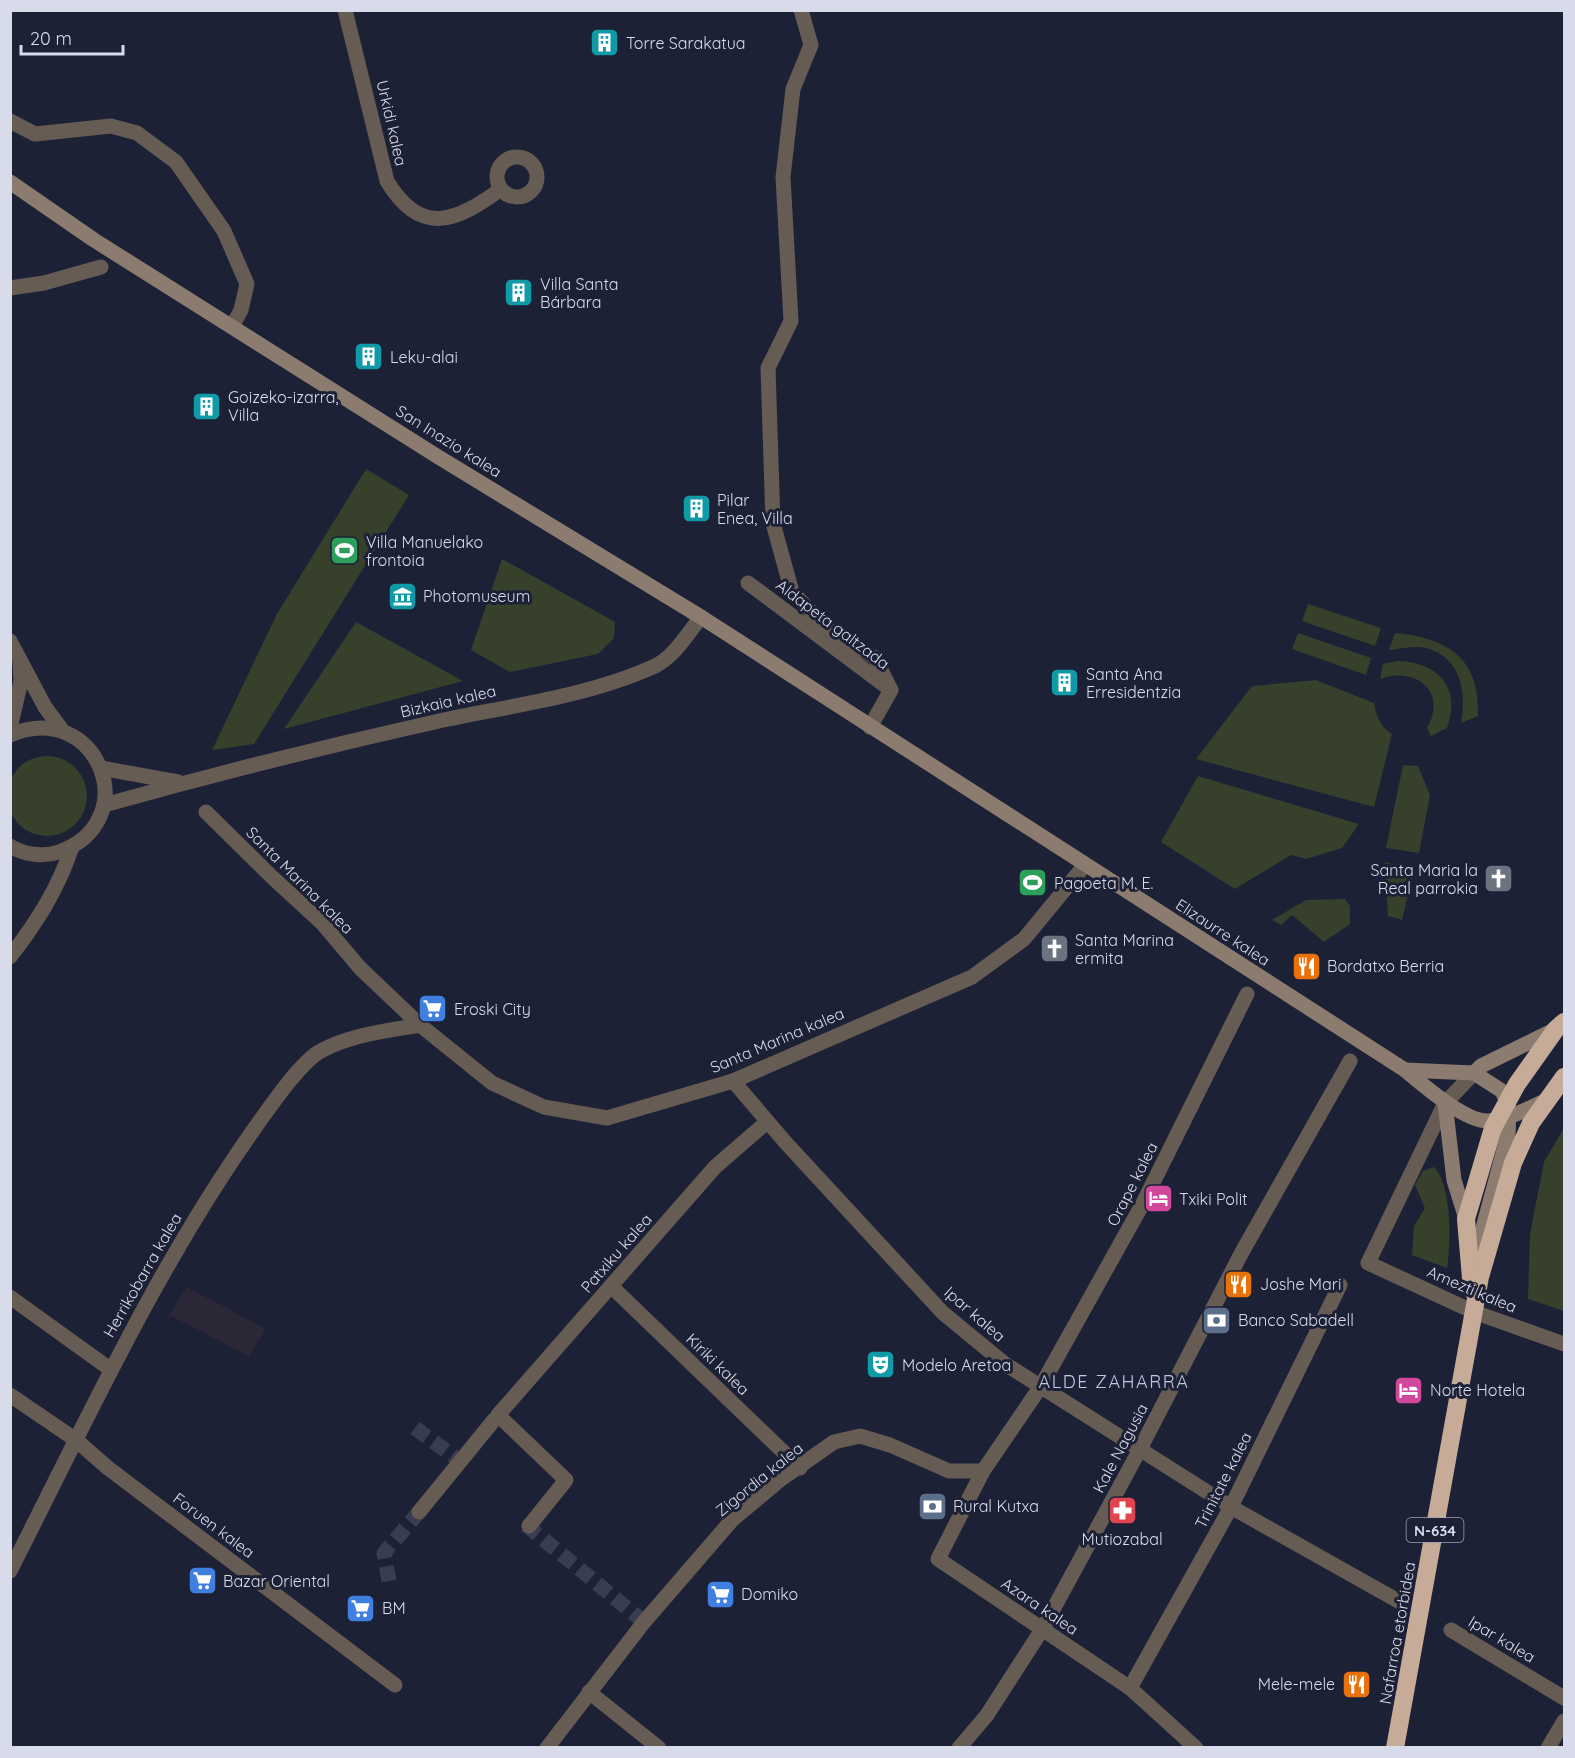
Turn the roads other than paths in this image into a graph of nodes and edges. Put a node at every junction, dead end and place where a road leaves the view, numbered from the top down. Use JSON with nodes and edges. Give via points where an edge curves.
{"nodes":[{"id":1,"x":345,"y":10,"type":"edge"},
{"id":2,"x":801,"y":10,"type":"edge"},
{"id":3,"x":10,"y":121,"type":"edge"},
{"id":4,"x":10,"y":182,"type":"edge"},
{"id":5,"x":501,"y":189,"type":"dead end"},
{"id":6,"x":101,"y":267,"type":"dead end"},
{"id":7,"x":10,"y":288,"type":"edge"},
{"id":8,"x":233,"y":325,"type":"junction"},
{"id":9,"x":748,"y":583,"type":"dead end"},
{"id":10,"x":701,"y":617,"type":"junction"},
{"id":11,"x":10,"y":641,"type":"edge"},
{"id":12,"x":20,"y":661,"type":"junction"},
{"id":13,"x":891,"y":690,"type":"junction"},
{"id":14,"x":870,"y":727,"type":"junction"},
{"id":15,"x":10,"y":728,"type":"edge"},
{"id":16,"x":62,"y":730,"type":"junction"},
{"id":17,"x":10,"y":735,"type":"edge"},
{"id":18,"x":101,"y":768,"type":"junction"},
{"id":19,"x":181,"y":783,"type":"junction"},
{"id":20,"x":104,"y":805,"type":"junction"},
{"id":21,"x":206,"y":812,"type":"dead end"},
{"id":22,"x":10,"y":846,"type":"edge"},
{"id":23,"x":72,"y":847,"type":"junction"},
{"id":24,"x":1085,"y":865,"type":"junction"},
{"id":25,"x":10,"y":957,"type":"edge"},
{"id":26,"x":1247,"y":994,"type":"dead end"},
{"id":27,"x":420,"y":1025,"type":"junction"},
{"id":28,"x":1560,"y":1026,"type":"edge"},
{"id":29,"x":1350,"y":1061,"type":"dead end"},
{"id":30,"x":1405,"y":1070,"type":"junction"},
{"id":31,"x":1474,"y":1073,"type":"junction"},
{"id":32,"x":1564,"y":1077,"type":"edge"},
{"id":33,"x":733,"y":1081,"type":"junction"},
{"id":34,"x":1545,"y":1101,"type":"junction"},
{"id":35,"x":1445,"y":1103,"type":"junction"},
{"id":36,"x":1505,"y":1112,"type":"junction"},
{"id":37,"x":766,"y":1122,"type":"junction"},
{"id":38,"x":1466,"y":1219,"type":"junction"},
{"id":39,"x":1480,"y":1277,"type":"junction"},
{"id":40,"x":1340,"y":1285,"type":"dead end"},
{"id":41,"x":611,"y":1286,"type":"junction"},
{"id":42,"x":10,"y":1297,"type":"edge"},
{"id":43,"x":1474,"y":1312,"type":"junction"},
{"id":44,"x":1564,"y":1344,"type":"edge"},
{"id":45,"x":110,"y":1369,"type":"junction"},
{"id":46,"x":1041,"y":1386,"type":"junction"},
{"id":47,"x":10,"y":1395,"type":"edge"},
{"id":48,"x":496,"y":1417,"type":"junction"},
{"id":49,"x":76,"y":1440,"type":"junction"},
{"id":50,"x":1139,"y":1451,"type":"junction"},
{"id":51,"x":800,"y":1468,"type":"junction"},
{"id":52,"x":983,"y":1471,"type":"junction"},
{"id":53,"x":1231,"y":1507,"type":"junction"},
{"id":54,"x":419,"y":1512,"type":"tunnel mouth"},
{"id":55,"x":529,"y":1526,"type":"dead end"},
{"id":56,"x":10,"y":1571,"type":"edge"},
{"id":57,"x":1400,"y":1602,"type":"dead end"},
{"id":58,"x":1043,"y":1629,"type":"junction"},
{"id":59,"x":1451,"y":1630,"type":"dead end"},
{"id":60,"x":395,"y":1685,"type":"dead end"},
{"id":61,"x":1130,"y":1688,"type":"junction"},
{"id":62,"x":589,"y":1692,"type":"junction"},
{"id":63,"x":1564,"y":1698,"type":"edge"},
{"id":64,"x":1564,"y":1720,"type":"edge"},
{"id":65,"x":546,"y":1748,"type":"edge"},
{"id":66,"x":659,"y":1748,"type":"edge"},
{"id":67,"x":959,"y":1748,"type":"edge"},
{"id":68,"x":1196,"y":1748,"type":"edge"},
{"id":69,"x":1395,"y":1748,"type":"edge"},
{"id":70,"x":1548,"y":1748,"type":"edge"}],
"edges":[{"from":1,"to":5,"type":"street","name":"Urkidi kalea","via":[[387,181],[398,199],[432,218],[453,217],[470,211]]},
{"from":2,"to":13,"type":"street","via":[[811,45],[793,88],[783,177],[791,321],[768,368],[773,523],[792,592],[827,628],[875,658]]},
{"from":3,"to":8,"type":"street","via":[[35,134],[111,126],[137,133],[176,162],[224,231],[247,284]]},
{"from":4,"to":8,"type":"main road","name":"San Inazio kalea","via":[[94,240]]},
{"from":6,"to":7,"type":"street"},
{"from":8,"to":10,"type":"main road","name":"San Inazio kalea","via":[[440,458]]},
{"from":9,"to":13,"type":"street","name":"Aldapeta galtzada"},
{"from":10,"to":14,"type":"main road","name":"San Inazio kalea"},
{"from":10,"to":19,"type":"street","name":"Bizkaia kalea","via":[[673,652],[656,665],[601,684]]},
{"from":11,"to":12,"type":"street"},
{"from":12,"to":15,"type":"street","via":[[21,681]]},
{"from":12,"to":16,"type":"street"},
{"from":13,"to":14,"type":"street","name":"Aldapeta galtzada"},
{"from":14,"to":24,"type":"main road","name":"Elizaurre kalea"},
{"from":16,"to":17,"type":"street","via":[[42,727]]},
{"from":16,"to":18,"type":"street","via":[[85,745]]},
{"from":18,"to":19,"type":"street","name":"Bizkaia kalea"},
{"from":18,"to":20,"type":"street","via":[[106,786]]},
{"from":19,"to":20,"type":"street","name":"Bizkaia kalea"},
{"from":20,"to":23,"type":"street","via":[[98,822]]},
{"from":21,"to":27,"type":"street","name":"Santa Marina kalea","via":[[322,923],[360,968]]},
{"from":22,"to":23,"type":"street","via":[[32,854],[53,854]]},
{"from":23,"to":25,"type":"street","via":[[62,878],[42,915]]},
{"from":24,"to":30,"type":"main road","name":"Elizaurre kalea"},
{"from":24,"to":33,"type":"street","name":"Santa Marina kalea","via":[[1024,939],[972,977]]},
{"from":26,"to":46,"type":"street","name":"Orape kalea","via":[[1143,1205]]},
{"from":27,"to":33,"type":"street","name":"Santa Marina kalea","via":[[492,1083],[544,1107],[607,1118]]},
{"from":27,"to":45,"type":"street","name":"Herrikobarra kalea","via":[[355,1038],[318,1053],[278,1095],[193,1221]]},
{"from":28,"to":31,"type":"main road"},
{"from":28,"to":36,"type":"highway","number":"N-634"},
{"from":29,"to":50,"type":"street","name":"Kale Nagusia","via":[[1242,1252]]},
{"from":30,"to":31,"type":"main road"},
{"from":30,"to":35,"type":"main road","name":"Elizaurre kalea"},
{"from":31,"to":35,"type":"street"},
{"from":31,"to":36,"type":"main road","via":[[1502,1091]]},
{"from":32,"to":34,"type":"highway","number":"N-634"},
{"from":33,"to":37,"type":"street","name":"Ipar kalea"},
{"from":34,"to":36,"type":"main road"},
{"from":34,"to":39,"type":"highway","number":"N-634","via":[[1513,1163]]},
{"from":35,"to":36,"type":"main road","name":"Elizaurre kalea","via":[[1486,1121]]},
{"from":35,"to":38,"type":"main road","via":[[1454,1180]]},
{"from":35,"to":43,"type":"street","name":"Amezti kalea","via":[[1368,1263]]},
{"from":36,"to":38,"type":"highway","number":"N-634","via":[[1492,1128]]},
{"from":36,"to":39,"type":"main road","via":[[1508,1135],[1483,1228]]},
{"from":37,"to":41,"type":"street","name":"Patxiku kalea","via":[[715,1167]]},
{"from":37,"to":46,"type":"street","name":"Ipar kalea","via":[[943,1313],[1005,1364]]},
{"from":38,"to":43,"type":"highway","number":"N-634"},
{"from":39,"to":43,"type":"highway","number":"N-634"},
{"from":40,"to":53,"type":"street","name":"Trinitate kalea"},
{"from":41,"to":48,"type":"street","name":"Patxiku kalea"},
{"from":41,"to":51,"type":"street","name":"Kiriki kalea"},
{"from":42,"to":45,"type":"street"},
{"from":43,"to":44,"type":"street","name":"Amezti kalea"},
{"from":43,"to":69,"type":"highway","name":"Nafarroa etorbidea","number":"N-634"},
{"from":45,"to":49,"type":"street","name":"Herrikobarra kalea"},
{"from":46,"to":50,"type":"street","name":"Ipar kalea"},
{"from":46,"to":52,"type":"street"},
{"from":47,"to":49,"type":"street","name":"Foruen kalea"},
{"from":48,"to":54,"type":"street","name":"Patxiku kalea"},
{"from":48,"to":55,"type":"street","via":[[566,1480]]},
{"from":49,"to":56,"type":"street","name":"Herrikobarra kalea"},
{"from":49,"to":60,"type":"street","name":"Foruen kalea"},
{"from":50,"to":53,"type":"street","name":"Ipar kalea"},
{"from":50,"to":58,"type":"street","name":"Kale Nagusia"},
{"from":51,"to":52,"type":"street","name":"Zigordia kalea","via":[[834,1442],[860,1436],[949,1471]]},
{"from":51,"to":62,"type":"street","name":"Zigordia kalea","via":[[732,1520]]},
{"from":52,"to":58,"type":"street","name":"Azara kalea","via":[[938,1559]]},
{"from":53,"to":57,"type":"street","name":"Ipar kalea"},
{"from":53,"to":61,"type":"street","name":"Trinitate kalea"},
{"from":58,"to":61,"type":"street","name":"Azara kalea"},
{"from":58,"to":67,"type":"street","name":"Kale Nagusia","via":[[987,1715]]},
{"from":59,"to":63,"type":"street","name":"Ipar kalea"},
{"from":61,"to":68,"type":"street","name":"Azara kalea"},
{"from":62,"to":65,"type":"street","name":"Zigordia kalea"},
{"from":62,"to":66,"type":"street"},
{"from":64,"to":70,"type":"street"}]}
